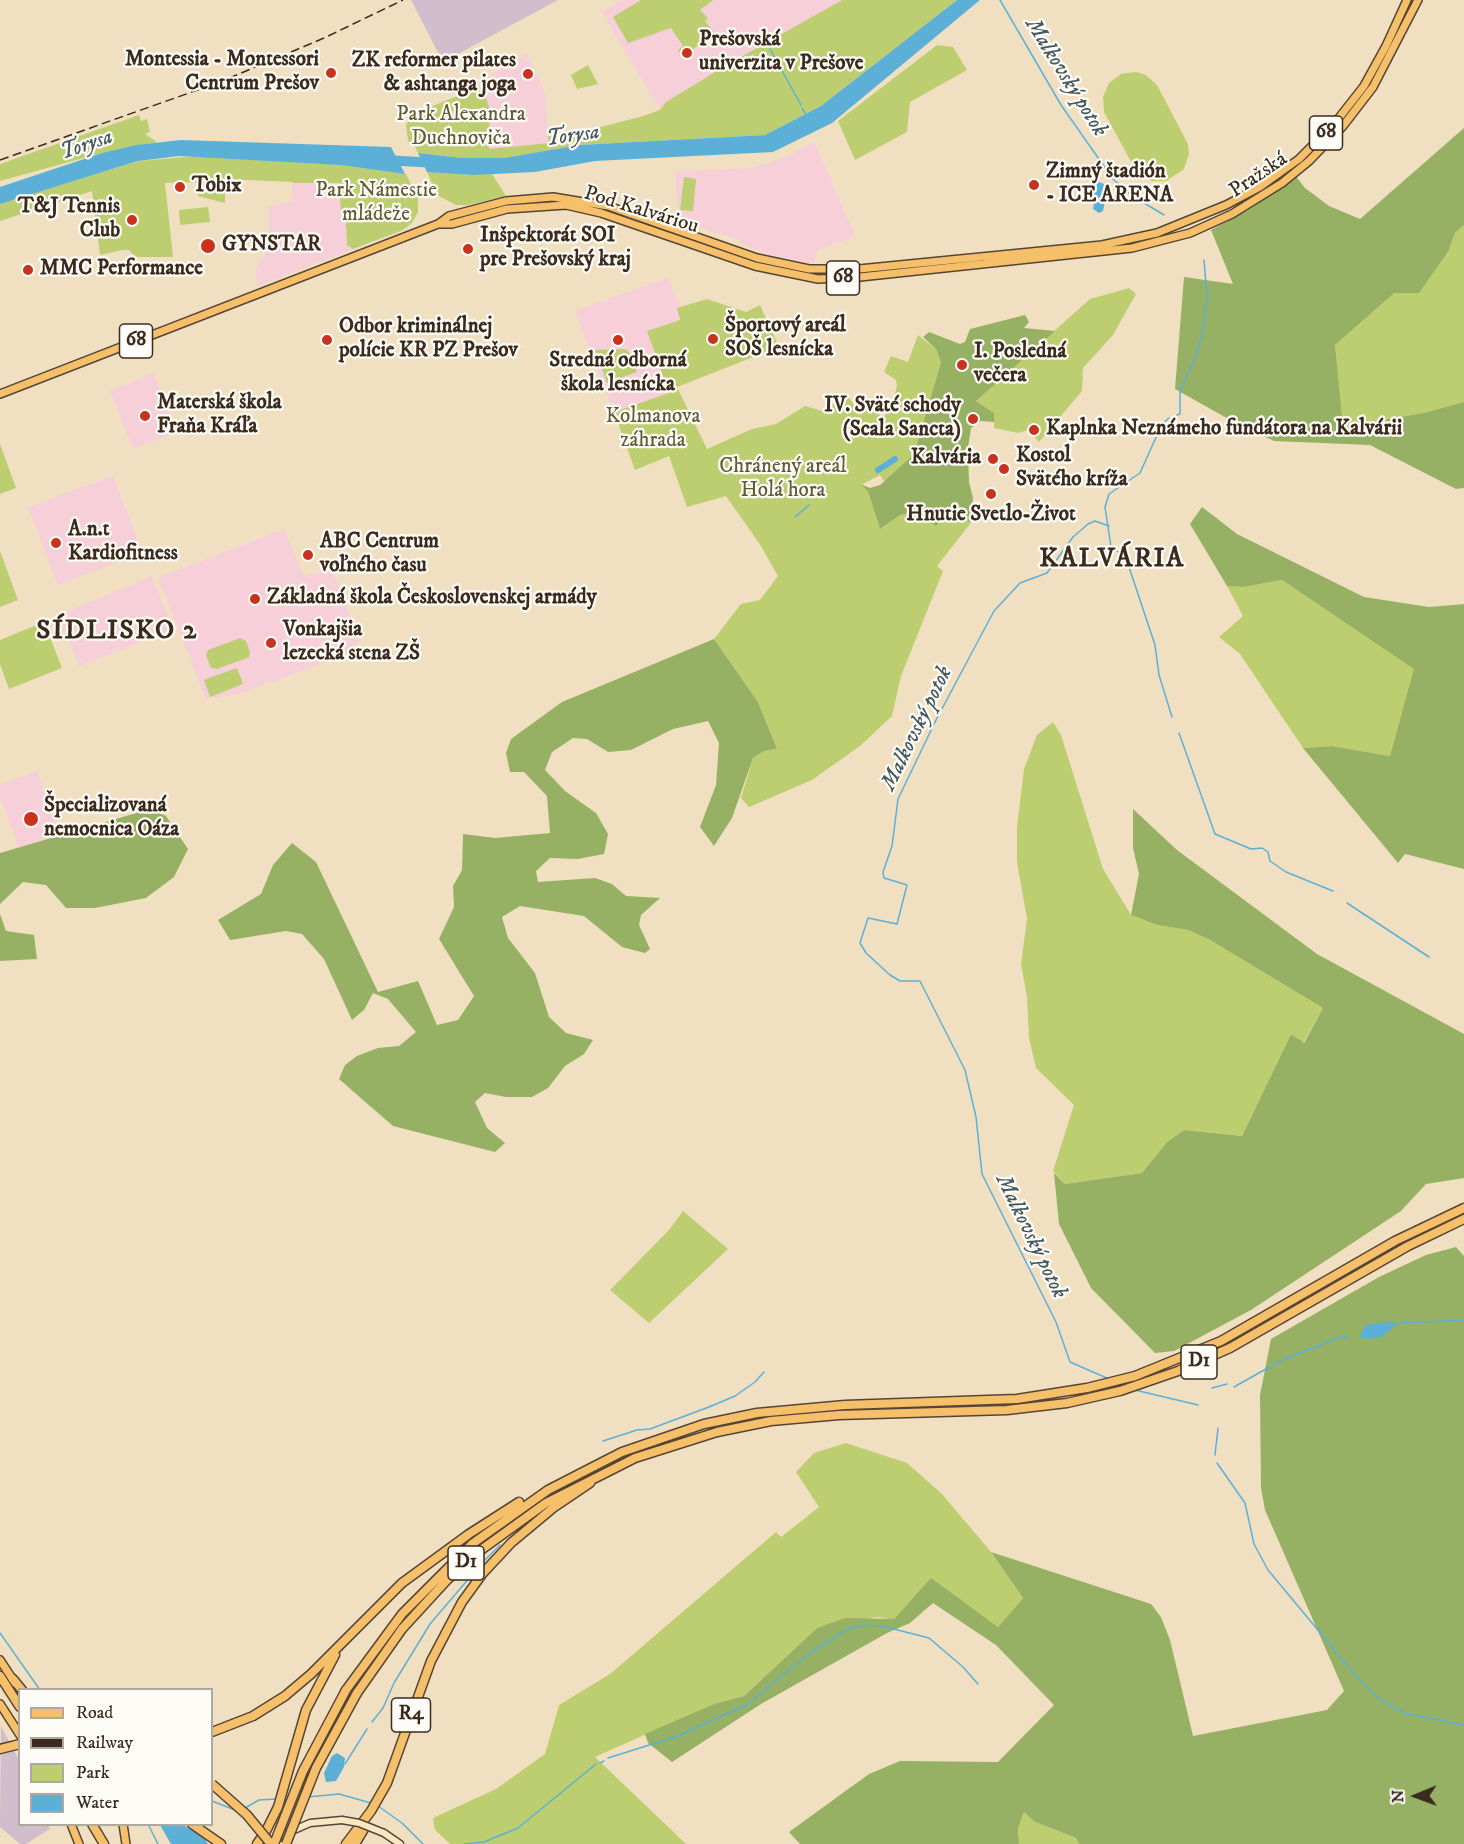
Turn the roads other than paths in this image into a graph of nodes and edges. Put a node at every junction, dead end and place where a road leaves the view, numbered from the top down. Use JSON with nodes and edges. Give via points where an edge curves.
{"nodes":[{"id":1,"x":1407,"y":0,"type":"edge"},
{"id":2,"x":1418,"y":0,"type":"edge"},
{"id":3,"x":438,"y":224,"type":"junction"},
{"id":4,"x":1164,"y":230,"type":"joint"},
{"id":5,"x":1178,"y":237,"type":"joint"},
{"id":6,"x":0,"y":394,"type":"edge"},
{"id":7,"x":1464,"y":1208,"type":"edge"},
{"id":8,"x":1464,"y":1219,"type":"edge"},
{"id":9,"x":608,"y":1470,"type":"junction"},
{"id":10,"x":548,"y":1490,"type":"junction"},
{"id":11,"x":350,"y":1634,"type":"junction"},
{"id":12,"x":0,"y":1660,"type":"edge"},
{"id":13,"x":0,"y":1676,"type":"edge"},
{"id":14,"x":14,"y":1679,"type":"joint"},
{"id":15,"x":19,"y":1688,"type":"edge"},
{"id":16,"x":0,"y":1704,"type":"edge"},
{"id":17,"x":18,"y":1704,"type":"edge"},
{"id":18,"x":18,"y":1732,"type":"edge"},
{"id":19,"x":213,"y":1732,"type":"edge"},
{"id":20,"x":18,"y":1744,"type":"edge"},
{"id":21,"x":0,"y":1749,"type":"edge"},
{"id":22,"x":213,"y":1785,"type":"edge"},
{"id":23,"x":371,"y":1811,"type":"junction"},
{"id":24,"x":72,"y":1826,"type":"edge"},
{"id":25,"x":93,"y":1826,"type":"edge"},
{"id":26,"x":123,"y":1826,"type":"edge"},
{"id":27,"x":195,"y":1826,"type":"edge"},
{"id":28,"x":79,"y":1844,"type":"edge"},
{"id":29,"x":104,"y":1844,"type":"edge"},
{"id":30,"x":126,"y":1844,"type":"edge"},
{"id":31,"x":221,"y":1844,"type":"edge"},
{"id":32,"x":257,"y":1844,"type":"edge"},
{"id":33,"x":271,"y":1844,"type":"edge"},
{"id":34,"x":286,"y":1844,"type":"edge"},
{"id":35,"x":346,"y":1844,"type":"edge"},
{"id":36,"x":355,"y":1844,"type":"edge"},
{"id":37,"x":400,"y":1844,"type":"edge"}],
"edges":[{"from":1,"to":4,"type":"main road","name":"Pražská","number":"68","via":[[1364,86],[1299,159],[1257,189]]},
{"from":2,"to":5,"type":"main road","name":"Pražská","number":"68","via":[[1373,87],[1326,145],[1262,196],[1224,218]]},
{"from":3,"to":4,"type":"main road","name":"Pod Kalváriou","number":"68","via":[[482,205],[535,198],[576,199],[608,206],[769,262],[838,270],[1102,244]]},
{"from":3,"to":5,"type":"main road","name":"Pod Kalváriou","number":"68","via":[[507,209],[566,205],[601,213],[755,266],[818,279],[1104,252]]},
{"from":3,"to":6,"type":"main road","number":"68"},
{"from":7,"to":10,"type":"highway","number":"D1","via":[[1395,1241],[1243,1330],[1166,1365],[1087,1388],[998,1401],[811,1407],[738,1417],[642,1444]]},
{"from":8,"to":9,"type":"highway","number":"D1","via":[[1373,1265],[1257,1334],[1178,1371],[1092,1398],[1007,1410],[771,1421],[685,1440]]},
{"from":9,"to":23,"type":"highway","number":"R4","via":[[511,1543],[462,1602],[431,1660],[394,1765]]},
{"from":9,"to":34,"type":"highway","number":"D1","bridge":true,"via":[[546,1503],[474,1556],[402,1629],[357,1693],[316,1768]]},
{"from":10,"to":11,"type":"highway","via":[[522,1500],[427,1563],[388,1594]]},
{"from":10,"to":33,"type":"highway","number":"D1","bridge":true,"via":[[493,1527],[437,1576],[385,1635],[346,1690]]},
{"from":11,"to":19,"type":"highway","via":[[285,1696],[253,1716]]},
{"from":11,"to":32,"type":"highway","via":[[308,1703],[278,1807]]},
{"from":12,"to":14,"type":"main road"},
{"from":13,"to":17,"type":"highway"},
{"from":14,"to":15,"type":"highway"},
{"from":16,"to":18,"type":"main road"},
{"from":20,"to":21,"type":"highway"},
{"from":22,"to":33,"type":"highway","bridge":true,"via":[[247,1815]]},
{"from":23,"to":35,"type":"highway","number":"R4"},
{"from":23,"to":36,"type":"highway"},
{"from":24,"to":28,"type":"main road"},
{"from":25,"to":29,"type":"highway"},
{"from":26,"to":30,"type":"main road"},
{"from":27,"to":31,"type":"highway"},
{"from":33,"to":37,"type":"main road","bridge":true,"via":[[284,1832],[301,1825],[342,1820],[368,1826]]}]}
